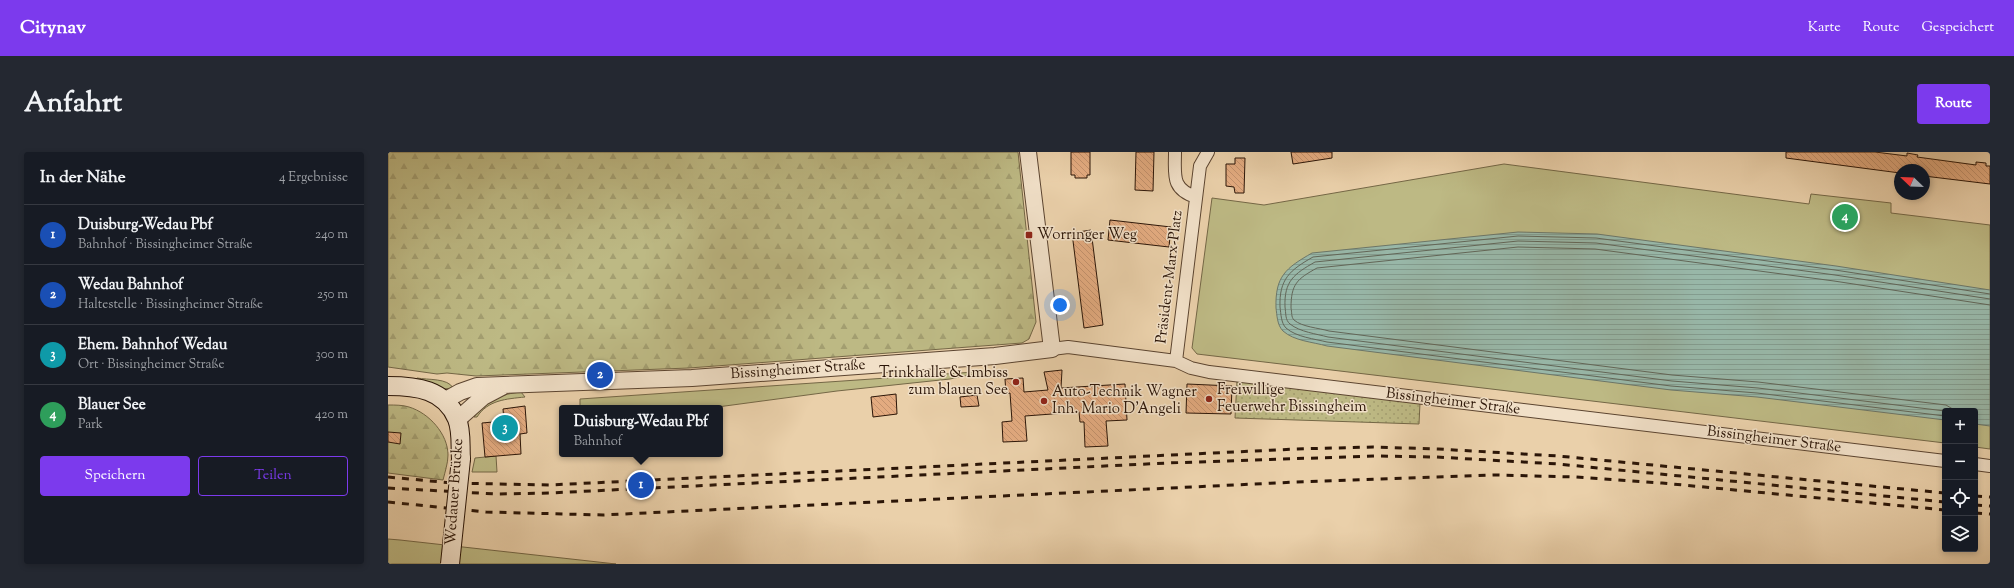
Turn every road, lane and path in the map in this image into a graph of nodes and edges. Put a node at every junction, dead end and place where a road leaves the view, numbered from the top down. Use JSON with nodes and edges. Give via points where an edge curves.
{"nodes":[{"id":1,"x":1028,"y":152,"type":"edge"},
{"id":2,"x":1175,"y":152,"type":"edge"},
{"id":3,"x":1208,"y":152,"type":"edge"},
{"id":4,"x":1196,"y":197,"type":"junction"},
{"id":5,"x":1052,"y":349,"type":"junction"},
{"id":6,"x":1176,"y":361,"type":"junction"},
{"id":7,"x":507,"y":384,"type":"junction"},
{"id":8,"x":388,"y":386,"type":"edge"},
{"id":9,"x":444,"y":401,"type":"junction"},
{"id":10,"x":457,"y":420,"type":"junction"},
{"id":11,"x":1942,"y":461,"type":"edge"},
{"id":12,"x":1978,"y":464,"type":"edge"},
{"id":13,"x":1990,"y":466,"type":"edge"},
{"id":14,"x":450,"y":564,"type":"edge"}],
"edges":[{"from":1,"to":5,"type":"street"},
{"from":2,"to":4,"type":"street","name":"Präsident-Marx-Platz","via":[[1176,184],[1184,193]]},
{"from":3,"to":4,"type":"street","name":"Präsident-Marx-Platz","via":[[1200,166]]},
{"from":4,"to":6,"type":"street","name":"Präsident-Marx-Platz"},
{"from":5,"to":6,"type":"street","name":"Bissingheimer Straße","via":[[1068,347]]},
{"from":5,"to":7,"type":"street","name":"Bissingheimer Straße","via":[[995,356],[700,378]]},
{"from":6,"to":11,"type":"street","name":"Bissingheimer Straße","via":[[1191,368],[1217,373]]},
{"from":7,"to":9,"type":"street","name":"Bissingheimer Straße","via":[[477,386]]},
{"from":7,"to":10,"type":"street","name":"Bissingheimer Straße","via":[[483,397]]},
{"from":8,"to":9,"type":"main road","via":[[422,388]]},
{"from":9,"to":10,"type":"main road"},
{"from":10,"to":14,"type":"main road","name":"Wedauer Brücke","bridge":true,"via":[[460,459]]},
{"from":12,"to":13,"type":"street"}]}
